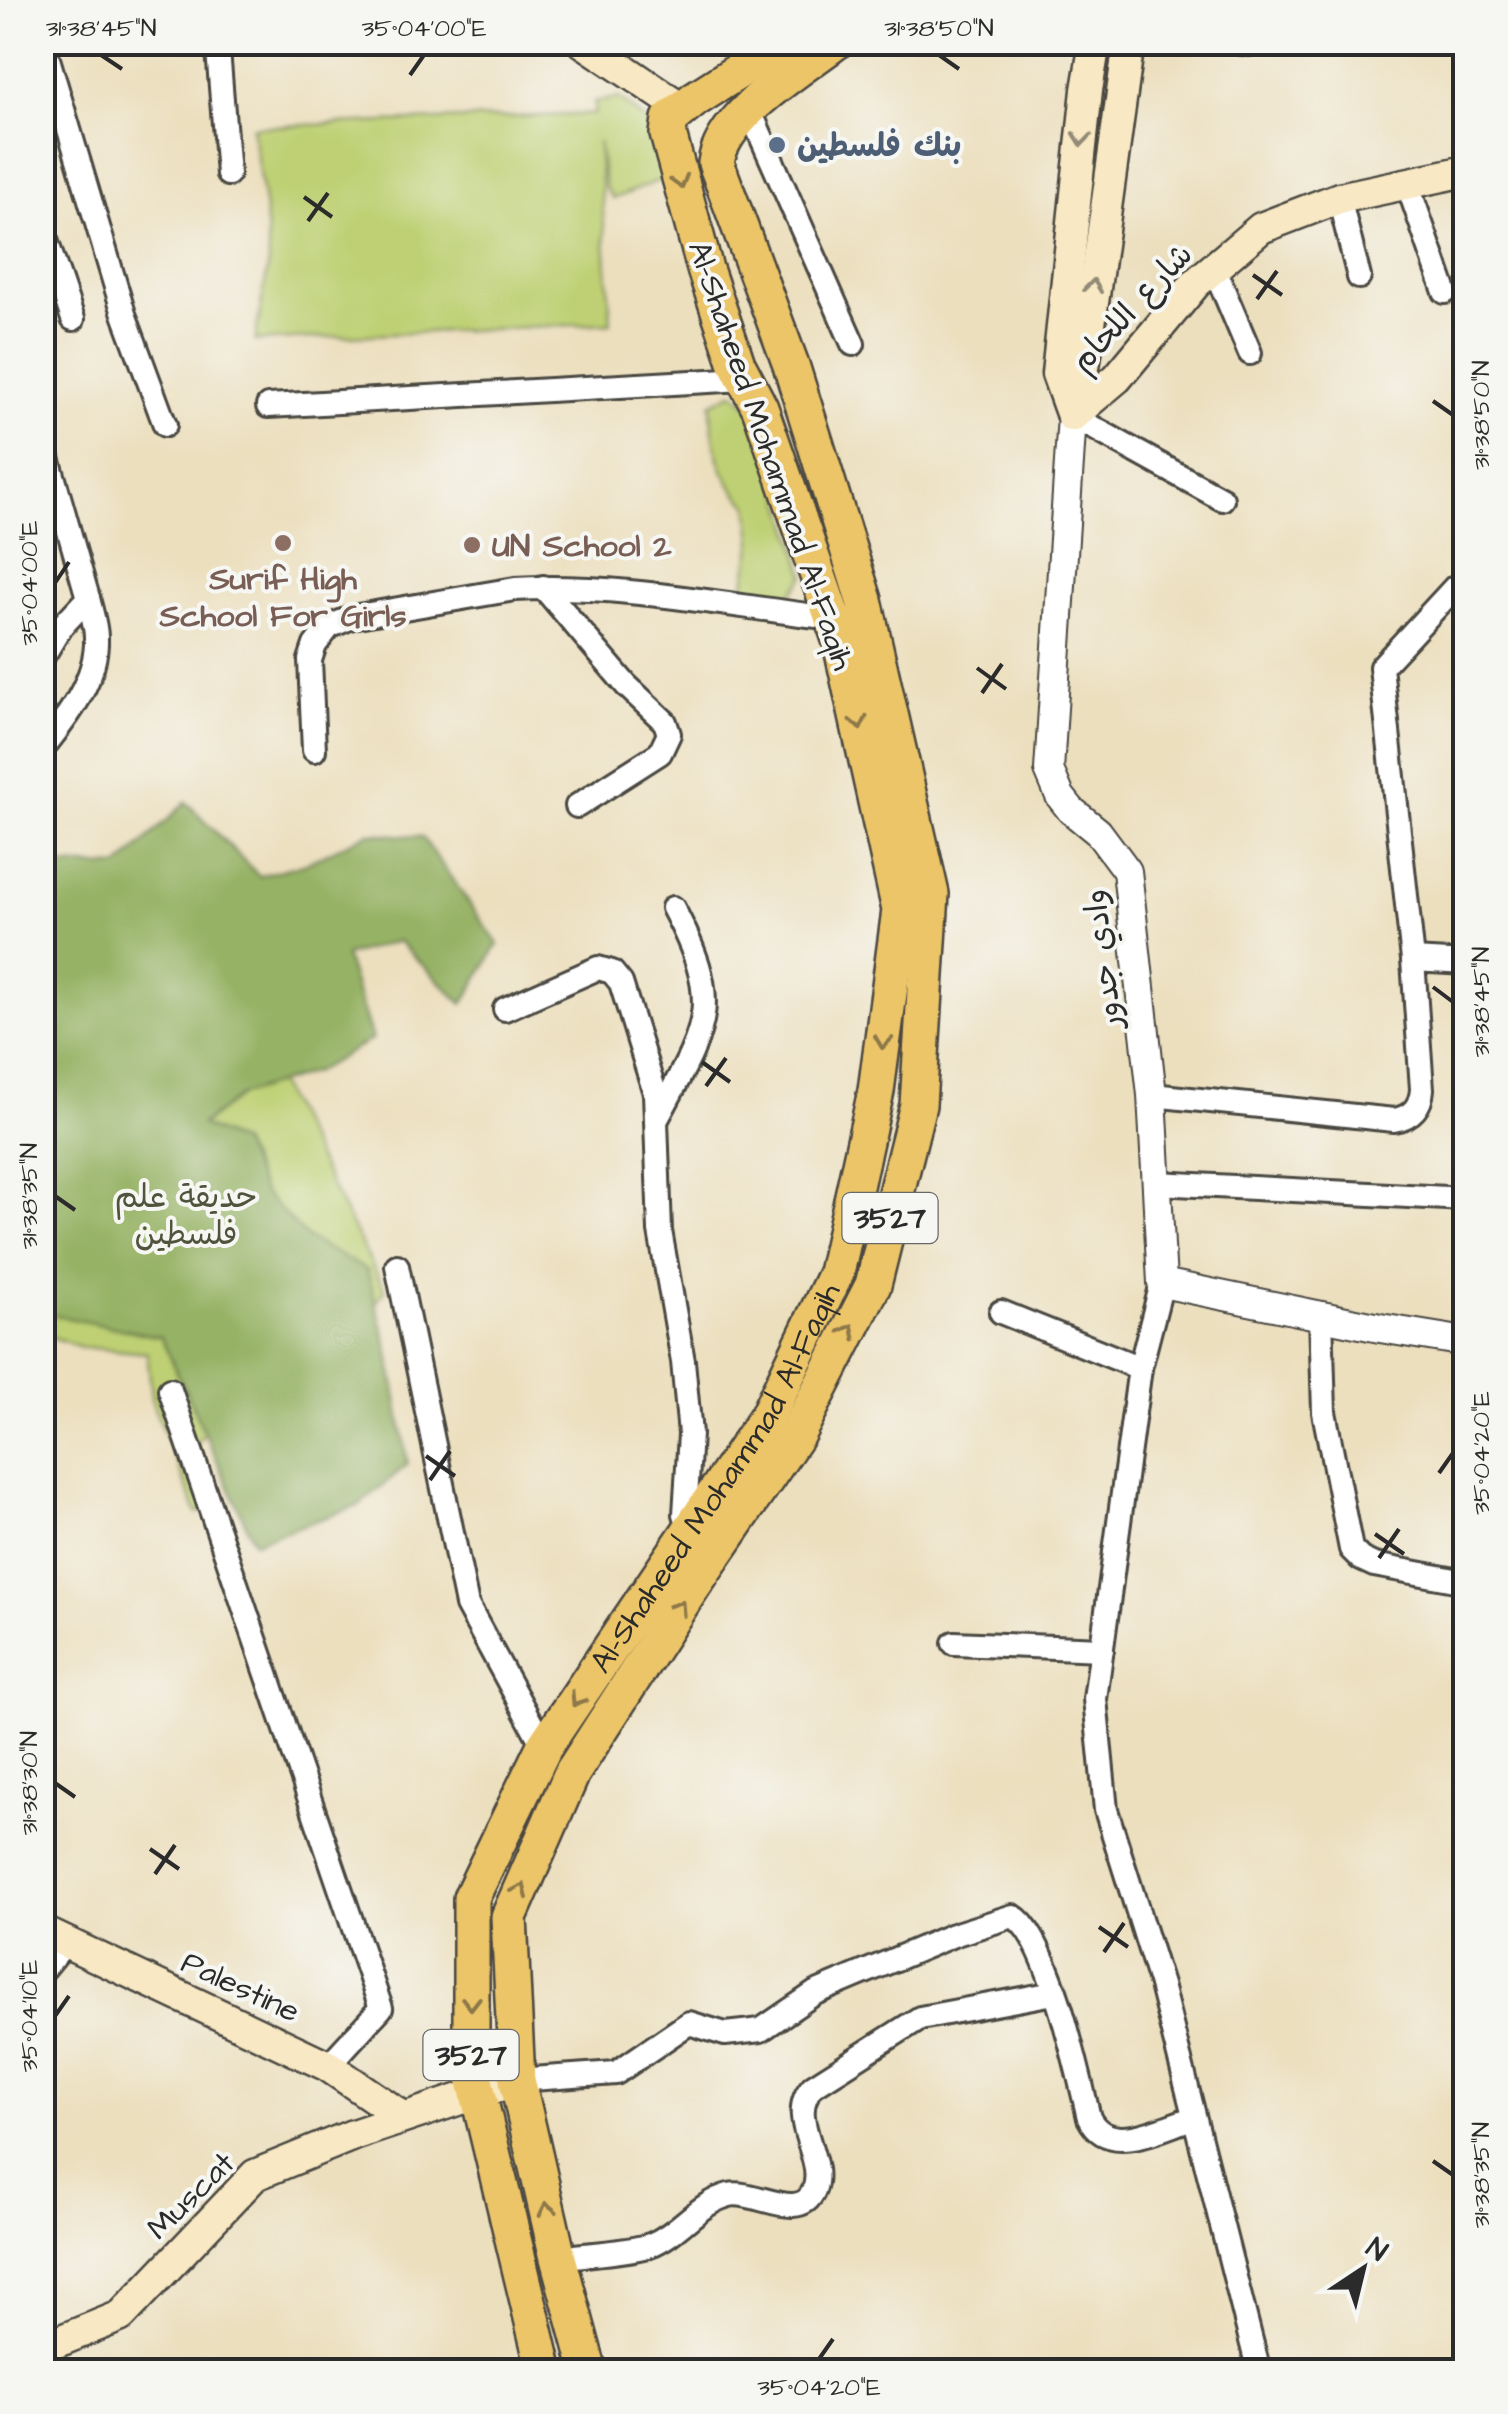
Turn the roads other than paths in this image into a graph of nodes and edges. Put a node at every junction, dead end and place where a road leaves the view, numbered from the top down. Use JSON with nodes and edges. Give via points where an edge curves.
{"nodes":[{"id":1,"x":43,"y":42,"type":"edge"},
{"id":2,"x":213,"y":42,"type":"edge"},
{"id":3,"x":583,"y":42,"type":"edge"},
{"id":4,"x":784,"y":42,"type":"edge"},
{"id":5,"x":835,"y":42,"type":"edge"},
{"id":6,"x":1095,"y":42,"type":"edge"},
{"id":7,"x":1129,"y":42,"type":"edge"},
{"id":8,"x":682,"y":109,"type":"junction"},
{"id":9,"x":745,"y":113,"type":"junction"},
{"id":10,"x":1466,"y":172,"type":"edge"},
{"id":11,"x":228,"y":174,"type":"dead end"},
{"id":12,"x":1407,"y":183,"type":"junction"},
{"id":13,"x":1339,"y":198,"type":"junction"},
{"id":14,"x":42,"y":228,"type":"edge"},
{"id":15,"x":1214,"y":268,"type":"junction"},
{"id":16,"x":1359,"y":278,"type":"dead end"},
{"id":17,"x":1445,"y":292,"type":"dead end"},
{"id":18,"x":73,"y":319,"type":"dead end"},
{"id":19,"x":853,"y":344,"type":"dead end"},
{"id":20,"x":1250,"y":352,"type":"dead end"},
{"id":21,"x":744,"y":378,"type":"junction"},
{"id":22,"x":268,"y":406,"type":"dead end"},
{"id":23,"x":1072,"y":416,"type":"junction"},
{"id":24,"x":165,"y":425,"type":"dead end"},
{"id":25,"x":42,"y":437,"type":"edge"},
{"id":26,"x":1222,"y":499,"type":"dead end"},
{"id":27,"x":543,"y":587,"type":"junction"},
{"id":28,"x":1456,"y":588,"type":"dead end"},
{"id":29,"x":88,"y":598,"type":"junction"},
{"id":30,"x":832,"y":618,"type":"junction"},
{"id":31,"x":51,"y":626,"type":"edge"},
{"id":32,"x":42,"y":658,"type":"edge"},
{"id":33,"x":42,"y":750,"type":"edge"},
{"id":34,"x":314,"y":750,"type":"dead end"},
{"id":35,"x":577,"y":806,"type":"dead end"},
{"id":36,"x":673,"y":908,"type":"dead end"},
{"id":37,"x":1413,"y":960,"type":"junction"},
{"id":38,"x":1466,"y":963,"type":"edge"},
{"id":39,"x":505,"y":1009,"type":"dead end"},
{"id":40,"x":1152,"y":1095,"type":"junction"},
{"id":41,"x":658,"y":1117,"type":"junction"},
{"id":42,"x":1157,"y":1183,"type":"junction"},
{"id":43,"x":1466,"y":1199,"type":"edge"},
{"id":44,"x":398,"y":1266,"type":"dead end"},
{"id":45,"x":1162,"y":1283,"type":"junction"},
{"id":46,"x":1001,"y":1312,"type":"dead end"},
{"id":47,"x":1321,"y":1316,"type":"junction"},
{"id":48,"x":1466,"y":1342,"type":"edge"},
{"id":49,"x":1140,"y":1368,"type":"junction"},
{"id":50,"x":170,"y":1390,"type":"dead end"},
{"id":51,"x":690,"y":1532,"type":"junction"},
{"id":52,"x":1466,"y":1582,"type":"edge"},
{"id":53,"x":954,"y":1643,"type":"dead end"},
{"id":54,"x":1102,"y":1649,"type":"junction"},
{"id":55,"x":544,"y":1747,"type":"junction"},
{"id":56,"x":54,"y":1937,"type":"edge"},
{"id":57,"x":42,"y":1971,"type":"edge"},
{"id":58,"x":1054,"y":1993,"type":"junction"},
{"id":59,"x":328,"y":2066,"type":"junction"},
{"id":60,"x":517,"y":2080,"type":"junction"},
{"id":61,"x":476,"y":2095,"type":"junction"},
{"id":62,"x":402,"y":2117,"type":"junction"},
{"id":63,"x":1193,"y":2118,"type":"junction"},
{"id":64,"x":558,"y":2258,"type":"junction"},
{"id":65,"x":42,"y":2348,"type":"edge"},
{"id":66,"x":545,"y":2372,"type":"edge"},
{"id":67,"x":589,"y":2372,"type":"edge"},
{"id":68,"x":1259,"y":2372,"type":"edge"}],
"edges":[{"from":1,"to":24,"type":"street","via":[[124,314]]},
{"from":2,"to":11,"type":"street"},
{"from":3,"to":8,"type":"main road"},
{"from":4,"to":8,"type":"main road"},
{"from":5,"to":9,"type":"main road","name":"Al-Shaheed Mohammad Al-Faqih","number":"3527"},
{"from":6,"to":23,"type":"main road","one_way":true,"via":[[1057,374]]},
{"from":23,"to":7,"type":"main road","one_way":true,"via":[[1080,397]]},
{"from":8,"to":9,"type":"main road","number":"3527","via":[[685,131],[703,143]]},
{"from":8,"to":21,"type":"main road","name":"Al-Shaheed Mohammad Al-Faqih","number":"3527","one_way":true,"via":[[669,124],[672,152]]},
{"from":9,"to":19,"type":"street"},
{"from":60,"to":9,"type":"main road","name":"Al-Shaheed Mohammad Al-Faqih","number":"3527","one_way":true,"via":[[509,1918],[572,1774],[797,1434],[873,1285],[918,1105],[931,894],[864,600],[792,366],[716,163]]},
{"from":10,"to":12,"type":"main road","name":"شارع اللحام"},
{"from":12,"to":13,"type":"main road","name":"شارع اللحام"},
{"from":12,"to":17,"type":"street"},
{"from":13,"to":15,"type":"main road","name":"شارع اللحام","via":[[1261,228]]},
{"from":13,"to":16,"type":"street"},
{"from":14,"to":18,"type":"street"},
{"from":15,"to":20,"type":"street"},
{"from":15,"to":23,"type":"main road","name":"شارع اللحام","via":[[1117,378]]},
{"from":21,"to":22,"type":"street"},
{"from":21,"to":30,"type":"main road","name":"Al-Shaheed Mohammad Al-Faqih","number":"3527"},
{"from":23,"to":26,"type":"street"},
{"from":23,"to":40,"type":"street","name":"وادي جدور","via":[[1049,770],[1060,796],[1128,871]]},
{"from":25,"to":29,"type":"street"},
{"from":27,"to":30,"type":"street"},
{"from":27,"to":34,"type":"street","via":[[352,617],[330,627],[310,660]]},
{"from":27,"to":35,"type":"street","via":[[669,734],[660,753]]},
{"from":28,"to":37,"type":"street","via":[[1381,667]]},
{"from":29,"to":31,"type":"street"},
{"from":29,"to":33,"type":"street","via":[[97,635],[91,671]]},
{"from":30,"to":51,"type":"main road","name":"Al-Shaheed Mohammad Al-Faqih","number":"3527","one_way":true,"via":[[900,910],[876,1091],[836,1274],[768,1414]]},
{"from":31,"to":32,"type":"street"},
{"from":36,"to":41,"type":"street","via":[[697,954],[706,1001],[697,1045]]},
{"from":37,"to":38,"type":"street"},
{"from":37,"to":40,"type":"street","via":[[1422,1089],[1407,1116]]},
{"from":39,"to":41,"type":"street","via":[[598,968],[612,972],[650,1070]]},
{"from":40,"to":42,"type":"street","name":"وادي جدور"},
{"from":41,"to":51,"type":"street","via":[[658,1218],[683,1360]]},
{"from":42,"to":43,"type":"street"},
{"from":42,"to":45,"type":"street","name":"وادي جدور"},
{"from":44,"to":55,"type":"street","via":[[467,1605]]},
{"from":45,"to":47,"type":"street"},
{"from":45,"to":49,"type":"street"},
{"from":46,"to":49,"type":"street"},
{"from":47,"to":48,"type":"street"},
{"from":47,"to":52,"type":"street","via":[[1324,1412],[1352,1550],[1374,1565]]},
{"from":49,"to":54,"type":"street"},
{"from":50,"to":59,"type":"street","via":[[381,2008]]},
{"from":51,"to":55,"type":"main road","name":"Al-Shaheed Mohammad Al-Faqih","one_way":true},
{"from":53,"to":54,"type":"street"},
{"from":54,"to":63,"type":"street","via":[[1095,1699],[1106,1810],[1161,1984]]},
{"from":55,"to":61,"type":"main road","name":"Al-Shaheed Mohammad Al-Faqih","number":"3527","one_way":true,"via":[[471,1898]]},
{"from":56,"to":57,"type":"street"},
{"from":56,"to":59,"type":"main road","name":"Palestine"},
{"from":58,"to":60,"type":"street","via":[[1038,1946],[1021,1921],[1006,1916],[815,1993],[761,2030],[725,2034],[690,2023],[616,2073]]},
{"from":58,"to":63,"type":"street","via":[[1096,2130],[1124,2139]]},
{"from":58,"to":64,"type":"street","via":[[920,2018],[813,2086],[802,2108],[816,2180],[798,2205],[734,2194],[651,2245]]},
{"from":59,"to":62,"type":"main road","name":"Palestine"},
{"from":60,"to":61,"type":"main road","name":"Muscat"},
{"from":64,"to":60,"type":"main road","name":"Al-Shaheed Mohammad Al-Faqih","number":"3527","one_way":true},
{"from":61,"to":62,"type":"main road","name":"Muscat"},
{"from":61,"to":66,"type":"main road","name":"Al-Shaheed Mohammad Al-Faqih","number":"3527"},
{"from":62,"to":65,"type":"main road","name":"Muscat","via":[[255,2174],[121,2316]]},
{"from":63,"to":68,"type":"street"},
{"from":64,"to":67,"type":"main road","name":"Al-Shaheed Mohammad Al-Faqih","number":"3527"}]}
